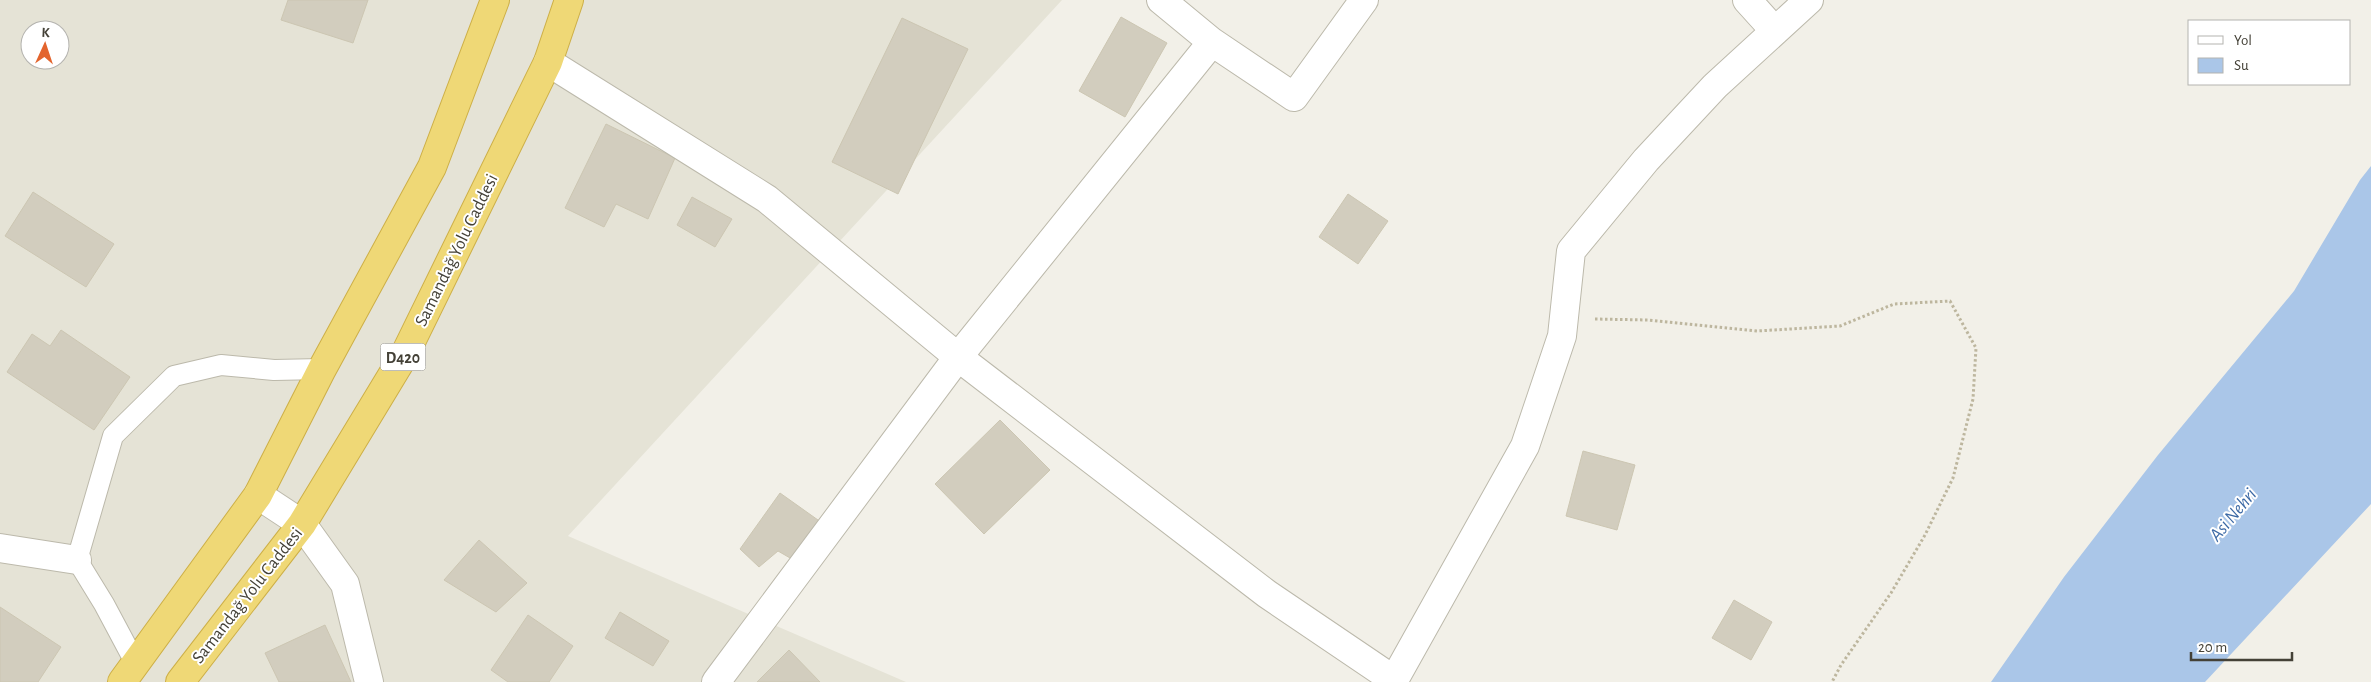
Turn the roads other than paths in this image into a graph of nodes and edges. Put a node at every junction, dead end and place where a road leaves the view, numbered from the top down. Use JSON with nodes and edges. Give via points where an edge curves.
{"nodes":[{"id":1,"x":495,"y":0,"type":"edge"},
{"id":2,"x":569,"y":0,"type":"edge"},
{"id":3,"x":1161,"y":0,"type":"edge"},
{"id":4,"x":1364,"y":0,"type":"edge"},
{"id":5,"x":1747,"y":0,"type":"edge"},
{"id":6,"x":1809,"y":0,"type":"edge"},
{"id":7,"x":1775,"y":31,"type":"junction"},
{"id":8,"x":1212,"y":42,"type":"junction"},
{"id":9,"x":548,"y":62,"type":"junction"},
{"id":10,"x":958,"y":357,"type":"junction"},
{"id":11,"x":322,"y":369,"type":"junction"},
{"id":12,"x":258,"y":495,"type":"junction"},
{"id":13,"x":302,"y":524,"type":"junction"},
{"id":14,"x":0,"y":548,"type":"edge"},
{"id":15,"x":77,"y":560,"type":"junction"},
{"id":16,"x":129,"y":673,"type":"edge"},
{"id":17,"x":1393,"y":681,"type":"edge"},
{"id":18,"x":180,"y":682,"type":"edge"},
{"id":19,"x":370,"y":682,"type":"edge"},
{"id":20,"x":716,"y":682,"type":"edge"}],
"edges":[{"from":1,"to":11,"type":"highway","via":[[432,167]]},
{"from":2,"to":9,"type":"highway","name":"Samandağ Yolu Caddesi","number":"D420"},
{"from":3,"to":8,"type":"street"},
{"from":4,"to":8,"type":"street","via":[[1294,97]]},
{"from":5,"to":7,"type":"street"},
{"from":6,"to":7,"type":"street"},
{"from":7,"to":17,"type":"street","via":[[1715,86],[1646,160],[1571,251],[1562,336],[1525,446]]},
{"from":8,"to":10,"type":"street"},
{"from":9,"to":10,"type":"street","via":[[767,199]]},
{"from":9,"to":13,"type":"highway","name":"Samandağ Yolu Caddesi","number":"D420","via":[[404,354]]},
{"from":10,"to":17,"type":"street","via":[[1267,594]]},
{"from":10,"to":20,"type":"street"},
{"from":11,"to":12,"type":"highway"},
{"from":11,"to":15,"type":"lane","via":[[274,370],[221,365],[174,376],[113,436]]},
{"from":12,"to":13,"type":"street"},
{"from":12,"to":16,"type":"highway"},
{"from":13,"to":18,"type":"highway","name":"Samandağ Yolu Caddesi","number":"D420"},
{"from":13,"to":19,"type":"street","via":[[345,584]]},
{"from":14,"to":15,"type":"street"},
{"from":15,"to":16,"type":"lane","via":[[104,604]]}]}
